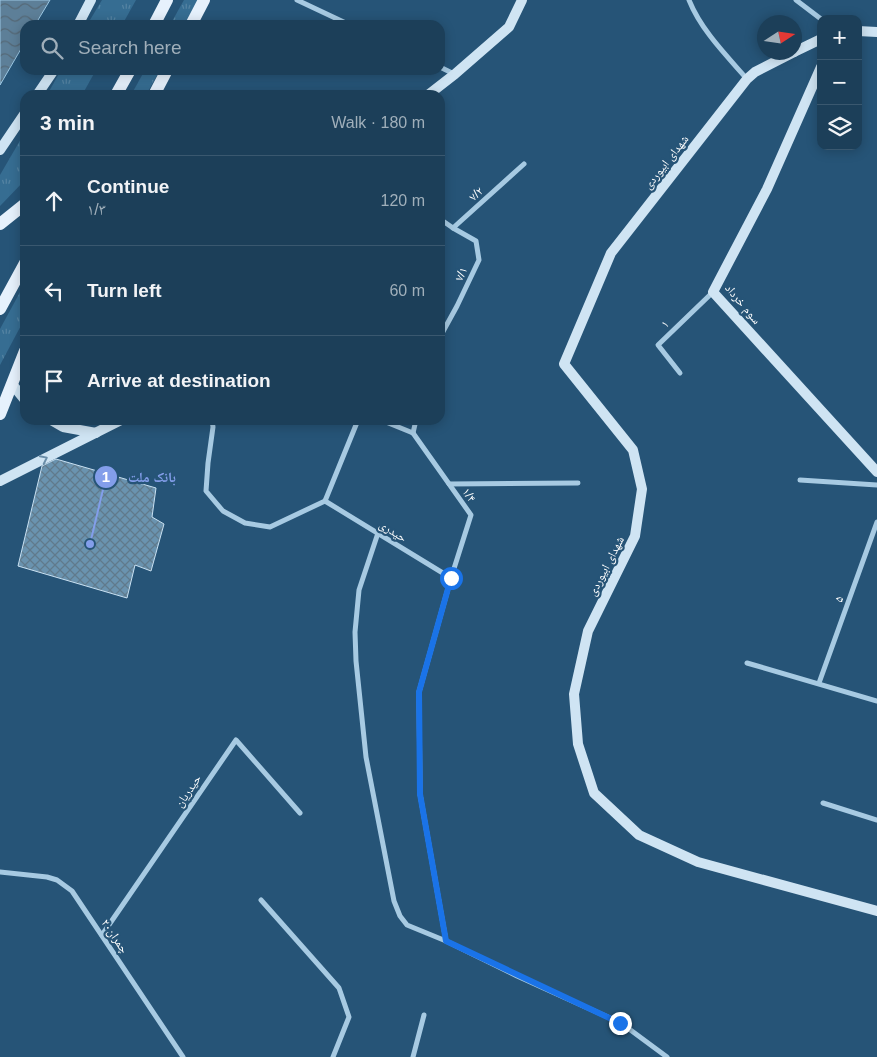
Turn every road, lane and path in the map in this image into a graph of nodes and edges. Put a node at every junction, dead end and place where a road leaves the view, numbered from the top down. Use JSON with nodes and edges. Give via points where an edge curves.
{"nodes":[{"id":1,"x":91,"y":0,"type":"edge"},
{"id":2,"x":167,"y":0,"type":"edge"},
{"id":3,"x":204,"y":0,"type":"edge"},
{"id":4,"x":297,"y":0,"type":"edge"},
{"id":5,"x":522,"y":0,"type":"edge"},
{"id":6,"x":689,"y":0,"type":"edge"},
{"id":7,"x":796,"y":0,"type":"edge"},
{"id":8,"x":817,"y":16,"type":"edge"},
{"id":9,"x":81,"y":20,"type":"edge"},
{"id":10,"x":157,"y":20,"type":"edge"},
{"id":11,"x":194,"y":20,"type":"edge"},
{"id":12,"x":339,"y":20,"type":"edge"},
{"id":13,"x":862,"y":32,"type":"edge"},
{"id":14,"x":877,"y":32,"type":"edge"},
{"id":15,"x":817,"y":41,"type":"edge"},
{"id":16,"x":802,"y":48,"type":"edge"},
{"id":17,"x":778,"y":60,"type":"edge"},
{"id":18,"x":445,"y":69,"type":"edge"},
{"id":19,"x":455,"y":74,"type":"junction"},
{"id":20,"x":51,"y":75,"type":"edge"},
{"id":21,"x":127,"y":75,"type":"edge"},
{"id":22,"x":164,"y":75,"type":"edge"},
{"id":23,"x":817,"y":76,"type":"edge"},
{"id":24,"x":747,"y":79,"type":"junction"},
{"id":25,"x":40,"y":90,"type":"edge"},
{"id":26,"x":119,"y":90,"type":"edge"},
{"id":27,"x":157,"y":90,"type":"edge"},
{"id":28,"x":434,"y":90,"type":"edge"},
{"id":29,"x":20,"y":120,"type":"edge"},
{"id":30,"x":0,"y":150,"type":"edge"},
{"id":31,"x":524,"y":164,"type":"dead end"},
{"id":32,"x":20,"y":208,"type":"edge"},
{"id":33,"x":445,"y":222,"type":"edge"},
{"id":34,"x":0,"y":224,"type":"edge"},
{"id":35,"x":453,"y":228,"type":"junction"},
{"id":36,"x":20,"y":272,"type":"edge"},
{"id":37,"x":713,"y":292,"type":"junction"},
{"id":38,"x":0,"y":309,"type":"edge"},
{"id":39,"x":445,"y":328,"type":"edge"},
{"id":40,"x":20,"y":364,"type":"edge"},
{"id":41,"x":680,"y":373,"type":"dead end"},
{"id":42,"x":12,"y":384,"type":"junction"},
{"id":43,"x":20,"y":394,"type":"edge"},
{"id":44,"x":0,"y":414,"type":"edge"},
{"id":45,"x":59,"y":425,"type":"edge"},
{"id":46,"x":111,"y":425,"type":"edge"},
{"id":47,"x":213,"y":425,"type":"edge"},
{"id":48,"x":356,"y":425,"type":"edge"},
{"id":49,"x":393,"y":425,"type":"edge"},
{"id":50,"x":415,"y":425,"type":"edge"},
{"id":51,"x":96,"y":433,"type":"junction"},
{"id":52,"x":413,"y":433,"type":"junction"},
{"id":53,"x":877,"y":472,"type":"edge"},
{"id":54,"x":0,"y":480,"type":"edge"},
{"id":55,"x":800,"y":480,"type":"dead end"},
{"id":56,"x":578,"y":483,"type":"dead end"},
{"id":57,"x":449,"y":484,"type":"junction"},
{"id":58,"x":877,"y":485,"type":"edge"},
{"id":59,"x":326,"y":501,"type":"junction"},
{"id":60,"x":877,"y":522,"type":"edge"},
{"id":61,"x":378,"y":533,"type":"junction"},
{"id":62,"x":451,"y":578,"type":"junction"},
{"id":63,"x":746,"y":663,"type":"dead end"},
{"id":64,"x":819,"y":683,"type":"junction"},
{"id":65,"x":877,"y":700,"type":"edge"},
{"id":66,"x":823,"y":803,"type":"dead end"},
{"id":67,"x":300,"y":813,"type":"dead end"},
{"id":68,"x":877,"y":820,"type":"edge"},
{"id":69,"x":0,"y":872,"type":"edge"},
{"id":70,"x":261,"y":900,"type":"dead end"},
{"id":71,"x":877,"y":911,"type":"edge"},
{"id":72,"x":102,"y":934,"type":"junction"},
{"id":73,"x":446,"y":941,"type":"junction"},
{"id":74,"x":424,"y":1015,"type":"dead end"},
{"id":75,"x":183,"y":1057,"type":"edge"},
{"id":76,"x":333,"y":1057,"type":"edge"},
{"id":77,"x":413,"y":1057,"type":"edge"},
{"id":78,"x":667,"y":1057,"type":"edge"}],
"edges":[{"from":1,"to":9,"type":"street"},
{"from":2,"to":10,"type":"main road"},
{"from":3,"to":11,"type":"main road"},
{"from":4,"to":12,"type":"street"},
{"from":5,"to":19,"type":"street","via":[[509,27]]},
{"from":6,"to":24,"type":"street","via":[[719,48]]},
{"from":7,"to":8,"type":"street"},
{"from":13,"to":14,"type":"street"},
{"from":15,"to":16,"type":"street","name":"شهدای ابیوردی"},
{"from":17,"to":24,"type":"street","name":"شهدای ابیوردی"},
{"from":18,"to":19,"type":"street"},
{"from":19,"to":28,"type":"street"},
{"from":20,"to":25,"type":"street"},
{"from":21,"to":26,"type":"main road"},
{"from":22,"to":27,"type":"main road"},
{"from":23,"to":37,"type":"street","name":"سوم خرداد","via":[[767,189]]},
{"from":24,"to":71,"type":"street","name":"شهدای ابیوردی","via":[[611,253],[564,364],[633,450],[642,489],[635,536],[588,631],[574,694],[578,744],[594,793],[640,834],[698,862]]},
{"from":29,"to":30,"type":"street"},
{"from":31,"to":35,"type":"street","name":"۷/۲"},
{"from":32,"to":34,"type":"main road"},
{"from":33,"to":35,"type":"street"},
{"from":35,"to":39,"type":"street","name":"۷/۱","via":[[476,241],[479,260]]},
{"from":36,"to":38,"type":"main road"},
{"from":37,"to":41,"type":"street","name":"۱","via":[[658,345]]},
{"from":37,"to":53,"type":"street","name":"سوم خرداد"},
{"from":40,"to":42,"type":"main road"},
{"from":42,"to":43,"type":"street"},
{"from":42,"to":44,"type":"main road"},
{"from":45,"to":51,"type":"street"},
{"from":46,"to":51,"type":"street"},
{"from":47,"to":59,"type":"street","via":[[206,491],[223,511],[245,524],[270,527]]},
{"from":48,"to":59,"type":"street"},
{"from":49,"to":52,"type":"street"},
{"from":50,"to":52,"type":"street"},
{"from":54,"to":51,"type":"street","one_way":true},
{"from":52,"to":57,"type":"street","name":"۱/۴"},
{"from":55,"to":58,"type":"street"},
{"from":56,"to":57,"type":"street"},
{"from":57,"to":62,"type":"street","name":"۱/۴","via":[[470,515]]},
{"from":59,"to":61,"type":"street","name":"حیدری"},
{"from":60,"to":64,"type":"street","name":"۵"},
{"from":61,"to":62,"type":"street","name":"حیدری"},
{"from":61,"to":73,"type":"street","via":[[359,590],[355,632],[357,682],[367,764],[394,901],[400,916],[407,925]]},
{"from":62,"to":73,"type":"street","via":[[419,692],[420,794]]},
{"from":63,"to":64,"type":"street"},
{"from":64,"to":65,"type":"street"},
{"from":66,"to":68,"type":"street"},
{"from":67,"to":72,"type":"street","name":"حیدریان","via":[[236,740]]},
{"from":69,"to":72,"type":"street","name":"چمران۲۰","via":[[57,880],[72,891]]},
{"from":70,"to":76,"type":"street","via":[[339,988],[349,1016]]},
{"from":72,"to":75,"type":"street","name":"چمران۲۰"},
{"from":73,"to":78,"type":"street","via":[[620,1023]]},
{"from":74,"to":77,"type":"street"}]}
